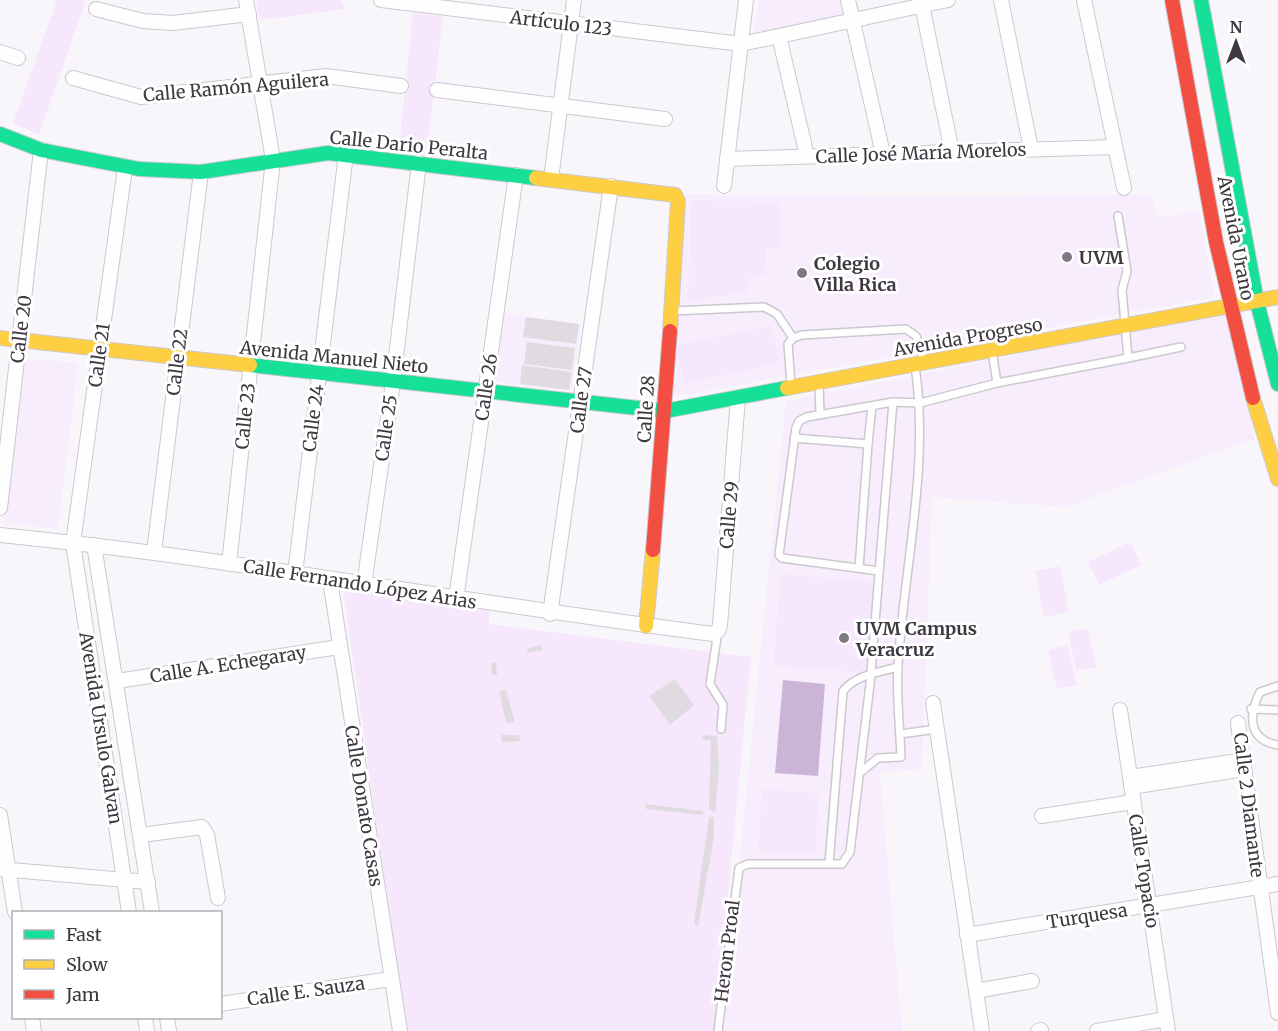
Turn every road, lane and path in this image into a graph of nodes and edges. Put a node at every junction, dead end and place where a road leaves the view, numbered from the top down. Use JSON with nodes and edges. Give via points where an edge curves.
{"nodes":[{"id":1,"x":381,"y":0,"type":"edge"},
{"id":2,"x":574,"y":0,"type":"edge"},
{"id":3,"x":746,"y":0,"type":"edge"},
{"id":4,"x":848,"y":0,"type":"edge"},
{"id":5,"x":948,"y":0,"type":"edge"},
{"id":6,"x":1000,"y":0,"type":"edge"},
{"id":7,"x":1084,"y":0,"type":"edge"},
{"id":8,"x":1172,"y":0,"type":"edge"},
{"id":9,"x":1202,"y":0,"type":"edge"},
{"id":10,"x":922,"y":3,"type":"edge"},
{"id":11,"x":248,"y":7,"type":"edge"},
{"id":12,"x":96,"y":9,"type":"dead end"},
{"id":13,"x":852,"y":20,"type":"junction"},
{"id":14,"x":571,"y":25,"type":"junction"},
{"id":15,"x":779,"y":36,"type":"junction"},
{"id":16,"x":741,"y":44,"type":"junction"},
{"id":17,"x":0,"y":52,"type":"edge"},
{"id":18,"x":18,"y":58,"type":"dead end"},
{"id":19,"x":73,"y":78,"type":"dead end"},
{"id":20,"x":260,"y":84,"type":"junction"},
{"id":21,"x":401,"y":86,"type":"dead end"},
{"id":22,"x":437,"y":90,"type":"dead end"},
{"id":23,"x":560,"y":106,"type":"junction"},
{"id":24,"x":665,"y":119,"type":"dead end"},
{"id":25,"x":0,"y":134,"type":"edge"},
{"id":26,"x":1115,"y":147,"type":"junction"},
{"id":27,"x":1031,"y":149,"type":"junction"},
{"id":28,"x":41,"y":150,"type":"junction"},
{"id":29,"x":952,"y":152,"type":"junction"},
{"id":30,"x":346,"y":154,"type":"junction"},
{"id":31,"x":883,"y":154,"type":"junction"},
{"id":32,"x":807,"y":156,"type":"junction"},
{"id":33,"x":728,"y":159,"type":"junction"},
{"id":34,"x":273,"y":160,"type":"junction"},
{"id":35,"x":418,"y":163,"type":"junction"},
{"id":36,"x":125,"y":168,"type":"junction"},
{"id":37,"x":201,"y":172,"type":"junction"},
{"id":38,"x":516,"y":175,"type":"junction"},
{"id":39,"x":551,"y":179,"type":"junction"},
{"id":40,"x":611,"y":186,"type":"junction"},
{"id":41,"x":724,"y":186,"type":"dead end"},
{"id":42,"x":1124,"y":188,"type":"dead end"},
{"id":43,"x":675,"y":195,"type":"joint"},
{"id":44,"x":1118,"y":216,"type":"dead end"},
{"id":45,"x":1278,"y":297,"type":"edge"},
{"id":46,"x":1257,"y":302,"type":"junction"},
{"id":47,"x":1230,"y":307,"type":"junction"},
{"id":48,"x":671,"y":311,"type":"junction"},
{"id":49,"x":1124,"y":327,"type":"junction"},
{"id":50,"x":0,"y":338,"type":"edge"},
{"id":51,"x":793,"y":338,"type":"junction"},
{"id":52,"x":19,"y":340,"type":"junction"},
{"id":53,"x":1181,"y":347,"type":"dead end"},
{"id":54,"x":100,"y":349,"type":"junction"},
{"id":55,"x":992,"y":351,"type":"junction"},
{"id":56,"x":178,"y":358,"type":"junction"},
{"id":57,"x":1128,"y":358,"type":"junction"},
{"id":58,"x":920,"y":365,"type":"junction"},
{"id":59,"x":251,"y":366,"type":"junction"},
{"id":60,"x":318,"y":373,"type":"junction"},
{"id":61,"x":393,"y":382,"type":"junction"},
{"id":62,"x":819,"y":383,"type":"junction"},
{"id":63,"x":997,"y":383,"type":"junction"},
{"id":64,"x":1278,"y":384,"type":"edge"},
{"id":65,"x":791,"y":388,"type":"junction"},
{"id":66,"x":485,"y":392,"type":"junction"},
{"id":67,"x":738,"y":398,"type":"junction"},
{"id":68,"x":581,"y":402,"type":"junction"},
{"id":69,"x":893,"y":402,"type":"junction"},
{"id":70,"x":920,"y":403,"type":"junction"},
{"id":71,"x":872,"y":405,"type":"junction"},
{"id":72,"x":665,"y":411,"type":"junction"},
{"id":73,"x":820,"y":414,"type":"junction"},
{"id":74,"x":794,"y":438,"type":"junction"},
{"id":75,"x":868,"y":444,"type":"junction"},
{"id":76,"x":1278,"y":479,"type":"edge"},
{"id":77,"x":0,"y":508,"type":"edge"},
{"id":78,"x":0,"y":535,"type":"edge"},
{"id":79,"x":73,"y":543,"type":"junction"},
{"id":80,"x":94,"y":545,"type":"junction"},
{"id":81,"x":154,"y":552,"type":"junction"},
{"id":82,"x":229,"y":564,"type":"junction"},
{"id":83,"x":859,"y":568,"type":"junction"},
{"id":84,"x":879,"y":571,"type":"junction"},
{"id":85,"x":295,"y":574,"type":"junction"},
{"id":86,"x":330,"y":580,"type":"junction"},
{"id":87,"x":364,"y":585,"type":"junction"},
{"id":88,"x":456,"y":599,"type":"junction"},
{"id":89,"x":550,"y":614,"type":"junction"},
{"id":90,"x":646,"y":626,"type":"junction"},
{"id":91,"x":718,"y":631,"type":"junction"},
{"id":92,"x":339,"y":646,"type":"junction"},
{"id":93,"x":898,"y":667,"type":"junction"},
{"id":94,"x":871,"y":674,"type":"junction"},
{"id":95,"x":117,"y":681,"type":"junction"},
{"id":96,"x":1278,"y":686,"type":"edge"},
{"id":97,"x":933,"y":703,"type":"dead end"},
{"id":98,"x":1251,"y":708,"type":"junction"},
{"id":99,"x":1120,"y":710,"type":"dead end"},
{"id":100,"x":1278,"y":710,"type":"edge"},
{"id":101,"x":1238,"y":723,"type":"dead end"},
{"id":102,"x":721,"y":729,"type":"dead end"},
{"id":103,"x":937,"y":729,"type":"junction"},
{"id":104,"x":900,"y":734,"type":"junction"},
{"id":105,"x":1278,"y":745,"type":"edge"},
{"id":106,"x":1243,"y":765,"type":"junction"},
{"id":107,"x":861,"y":772,"type":"junction"},
{"id":108,"x":1130,"y":782,"type":"junction"},
{"id":109,"x":1133,"y":802,"type":"junction"},
{"id":110,"x":0,"y":815,"type":"edge"},
{"id":111,"x":1042,"y":816,"type":"dead end"},
{"id":112,"x":141,"y":834,"type":"junction"},
{"id":113,"x":829,"y":864,"type":"junction"},
{"id":114,"x":4,"y":870,"type":"edge"},
{"id":115,"x":124,"y":881,"type":"junction"},
{"id":116,"x":148,"y":882,"type":"junction"},
{"id":117,"x":1278,"y":884,"type":"edge"},
{"id":118,"x":1259,"y":887,"type":"junction"},
{"id":119,"x":218,"y":897,"type":"dead end"},
{"id":120,"x":1149,"y":906,"type":"junction"},
{"id":121,"x":15,"y":911,"type":"edge"},
{"id":122,"x":129,"y":911,"type":"edge"},
{"id":123,"x":152,"y":911,"type":"edge"},
{"id":124,"x":967,"y":935,"type":"junction"},
{"id":125,"x":391,"y":979,"type":"junction"},
{"id":126,"x":1032,"y":981,"type":"dead end"},
{"id":127,"x":976,"y":991,"type":"junction"},
{"id":128,"x":222,"y":1004,"type":"edge"},
{"id":129,"x":1278,"y":1013,"type":"edge"},
{"id":130,"x":1167,"y":1025,"type":"edge"},
{"id":131,"x":400,"y":1031,"type":"edge"},
{"id":132,"x":718,"y":1031,"type":"edge"},
{"id":133,"x":982,"y":1031,"type":"edge"},
{"id":134,"x":1097,"y":1031,"type":"edge"}],
"edges":[{"from":1,"to":14,"type":"street","name":"Artículo 123"},
{"from":2,"to":14,"type":"street"},
{"from":3,"to":16,"type":"street"},
{"from":4,"to":13,"type":"street"},
{"from":5,"to":10,"type":"street","name":"Artículo 123"},
{"from":6,"to":27,"type":"street"},
{"from":7,"to":26,"type":"street"},
{"from":8,"to":47,"type":"street","name":"Avenida Urano"},
{"from":9,"to":46,"type":"street","name":"Avenida Urano"},
{"from":10,"to":13,"type":"street","name":"Artículo 123"},
{"from":10,"to":29,"type":"street"},
{"from":11,"to":12,"type":"street","via":[[173,23],[143,21]]},
{"from":11,"to":20,"type":"street","name":"Calle 23"},
{"from":13,"to":15,"type":"street","name":"Artículo 123"},
{"from":13,"to":31,"type":"street"},
{"from":14,"to":16,"type":"street","name":"Artículo 123"},
{"from":14,"to":23,"type":"street"},
{"from":15,"to":16,"type":"street","name":"Artículo 123"},
{"from":15,"to":32,"type":"street"},
{"from":16,"to":33,"type":"street"},
{"from":17,"to":18,"type":"street"},
{"from":19,"to":20,"type":"street","name":"Calle Ramón Aguilera","via":[[141,97]]},
{"from":20,"to":21,"type":"street","name":"Calle Ramón Aguilera","via":[[326,76]]},
{"from":20,"to":34,"type":"street","name":"Calle 23"},
{"from":22,"to":23,"type":"street"},
{"from":23,"to":24,"type":"street"},
{"from":23,"to":39,"type":"street"},
{"from":25,"to":28,"type":"street","name":"Calle Dario Peralta"},
{"from":26,"to":27,"type":"street","name":"Calle José María Morelos"},
{"from":26,"to":42,"type":"street"},
{"from":27,"to":29,"type":"street","name":"Calle José María Morelos"},
{"from":28,"to":36,"type":"street","name":"Calle Dario Peralta"},
{"from":28,"to":52,"type":"street","name":"Calle 20"},
{"from":29,"to":31,"type":"street","name":"Calle José María Morelos"},
{"from":30,"to":34,"type":"street","name":"Calle Dario Peralta"},
{"from":30,"to":35,"type":"street","name":"Calle Dario Peralta"},
{"from":30,"to":60,"type":"street","name":"Calle 24"},
{"from":31,"to":32,"type":"street","name":"Calle José María Morelos"},
{"from":32,"to":33,"type":"street","name":"Calle José María Morelos"},
{"from":33,"to":41,"type":"street"},
{"from":34,"to":37,"type":"street","name":"Calle Dario Peralta"},
{"from":34,"to":59,"type":"street","name":"Calle 23"},
{"from":35,"to":38,"type":"street","name":"Calle Dario Peralta"},
{"from":35,"to":61,"type":"street","name":"Calle 25"},
{"from":36,"to":37,"type":"street","name":"Calle Dario Peralta"},
{"from":36,"to":54,"type":"street","name":"Calle 21"},
{"from":37,"to":56,"type":"street","name":"Calle 22"},
{"from":38,"to":39,"type":"street","name":"Calle Dario Peralta"},
{"from":38,"to":66,"type":"street","name":"Calle 26"},
{"from":39,"to":40,"type":"street","name":"Calle Dario Peralta"},
{"from":40,"to":43,"type":"street","name":"Calle Dario Peralta"},
{"from":40,"to":68,"type":"street","name":"Calle 27"},
{"from":43,"to":48,"type":"street","name":"Calle 28","via":[[678,201]]},
{"from":44,"to":49,"type":"lane","via":[[1127,271],[1122,290]]},
{"from":45,"to":46,"type":"street","name":"Avenida Progreso"},
{"from":46,"to":47,"type":"street","name":"Avenida Progreso"},
{"from":46,"to":64,"type":"street","name":"Avenida Urano"},
{"from":47,"to":49,"type":"street","name":"Avenida Progreso"},
{"from":47,"to":76,"type":"street","name":"Avenida Urano","via":[[1260,428]]},
{"from":48,"to":51,"type":"lane","via":[[764,307],[777,314]]},
{"from":48,"to":72,"type":"street","name":"Calle 28"},
{"from":49,"to":55,"type":"street","name":"Avenida Progreso"},
{"from":49,"to":57,"type":"lane"},
{"from":50,"to":52,"type":"street","name":"Avenida Manuel Nieto"},
{"from":51,"to":58,"type":"lane","via":[[906,329],[916,336]]},
{"from":51,"to":65,"type":"lane","via":[[788,344]]},
{"from":52,"to":54,"type":"street","name":"Avenida Manuel Nieto"},
{"from":52,"to":77,"type":"street","name":"Calle 20"},
{"from":53,"to":57,"type":"lane"},
{"from":54,"to":56,"type":"street","name":"Avenida Manuel Nieto"},
{"from":54,"to":79,"type":"street","name":"Calle 21"},
{"from":55,"to":58,"type":"street","name":"Avenida Progreso"},
{"from":55,"to":63,"type":"lane"},
{"from":56,"to":59,"type":"street","name":"Avenida Manuel Nieto"},
{"from":56,"to":81,"type":"street","name":"Calle 22"},
{"from":57,"to":63,"type":"lane"},
{"from":58,"to":62,"type":"street","name":"Avenida Progreso"},
{"from":58,"to":70,"type":"lane"},
{"from":59,"to":60,"type":"street","name":"Avenida Manuel Nieto"},
{"from":59,"to":82,"type":"street","name":"Calle 23"},
{"from":60,"to":61,"type":"street","name":"Avenida Manuel Nieto"},
{"from":60,"to":85,"type":"street","name":"Calle 24"},
{"from":61,"to":66,"type":"street","name":"Avenida Manuel Nieto"},
{"from":61,"to":87,"type":"street","name":"Calle 25"},
{"from":62,"to":65,"type":"street","name":"Avenida Progreso"},
{"from":62,"to":73,"type":"lane"},
{"from":63,"to":70,"type":"lane"},
{"from":65,"to":67,"type":"street","name":"Avenida Progreso"},
{"from":66,"to":68,"type":"street","name":"Avenida Manuel Nieto"},
{"from":66,"to":88,"type":"street","name":"Calle 26"},
{"from":67,"to":72,"type":"street","name":"Avenida Progreso"},
{"from":67,"to":91,"type":"street","name":"Calle 29"},
{"from":68,"to":72,"type":"street","name":"Avenida Manuel Nieto"},
{"from":68,"to":89,"type":"street","name":"Calle 27"},
{"from":69,"to":70,"type":"lane"},
{"from":69,"to":71,"type":"lane"},
{"from":69,"to":84,"type":"lane"},
{"from":70,"to":93,"type":"lane","via":[[915,527]]},
{"from":71,"to":73,"type":"lane"},
{"from":71,"to":75,"type":"lane"},
{"from":72,"to":90,"type":"street","name":"Calle 28"},
{"from":73,"to":74,"type":"lane","via":[[799,421]]},
{"from":74,"to":75,"type":"lane"},
{"from":74,"to":83,"type":"lane","via":[[779,555]]},
{"from":75,"to":83,"type":"lane"},
{"from":78,"to":79,"type":"street","name":"Calle Fernando López Arias"},
{"from":79,"to":80,"type":"street","name":"Calle Fernando López Arias"},
{"from":79,"to":115,"type":"street","name":"Avenida Ursulo Galvan"},
{"from":80,"to":81,"type":"street","name":"Calle Fernando López Arias"},
{"from":80,"to":95,"type":"street","name":"Avenida Ursulo Galvan"},
{"from":81,"to":82,"type":"street","name":"Calle Fernando López Arias"},
{"from":82,"to":85,"type":"street","name":"Calle Fernando López Arias"},
{"from":83,"to":84,"type":"lane"},
{"from":84,"to":94,"type":"lane"},
{"from":85,"to":86,"type":"street","name":"Calle Fernando López Arias"},
{"from":86,"to":87,"type":"street","name":"Calle Fernando López Arias"},
{"from":86,"to":92,"type":"street","name":"Calle Donato Casas"},
{"from":87,"to":88,"type":"street","name":"Calle Fernando López Arias"},
{"from":88,"to":89,"type":"street","name":"Calle Fernando López Arias"},
{"from":89,"to":90,"type":"street","name":"Calle Fernando López Arias"},
{"from":90,"to":91,"type":"street","name":"Calle Fernando López Arias","via":[[713,634]]},
{"from":91,"to":102,"type":"lane","via":[[710,684],[723,705]]},
{"from":92,"to":95,"type":"street","name":"Calle A. Echegaray"},
{"from":92,"to":125,"type":"street","name":"Calle Donato Casas"},
{"from":93,"to":94,"type":"lane"},
{"from":93,"to":104,"type":"lane"},
{"from":94,"to":107,"type":"lane"},
{"from":94,"to":113,"type":"lane","via":[[843,691]]},
{"from":95,"to":112,"type":"street","name":"Avenida Ursulo Galvan"},
{"from":96,"to":98,"type":"lane","via":[[1260,692]]},
{"from":97,"to":103,"type":"street"},
{"from":98,"to":100,"type":"lane"},
{"from":98,"to":105,"type":"lane","via":[[1252,724],[1262,739]]},
{"from":99,"to":108,"type":"street","name":"Calle Topacio"},
{"from":101,"to":106,"type":"street","name":"Calle 2 Diamante"},
{"from":103,"to":104,"type":"lane"},
{"from":103,"to":124,"type":"street"},
{"from":104,"to":107,"type":"lane","via":[[901,757],[878,758]]},
{"from":106,"to":108,"type":"street"},
{"from":106,"to":118,"type":"street","name":"Calle 2 Diamante"},
{"from":107,"to":113,"type":"lane","via":[[850,852],[842,864]]},
{"from":108,"to":109,"type":"street","name":"Calle Topacio"},
{"from":109,"to":111,"type":"street"},
{"from":109,"to":120,"type":"street","name":"Calle Topacio"},
{"from":110,"to":114,"type":"street"},
{"from":112,"to":116,"type":"street","name":"Avenida Ursulo Galvan"},
{"from":112,"to":119,"type":"street","via":[[202,827],[207,835]]},
{"from":113,"to":132,"type":"lane","name":"Heron Proal","via":[[748,864],[737,871]]},
{"from":114,"to":115,"type":"street"},
{"from":114,"to":121,"type":"street"},
{"from":115,"to":116,"type":"street"},
{"from":115,"to":122,"type":"street","name":"Avenida Ursulo Galvan"},
{"from":116,"to":123,"type":"street","name":"Avenida Ursulo Galvan"},
{"from":117,"to":118,"type":"street","name":"Turquesa"},
{"from":118,"to":120,"type":"street","name":"Turquesa"},
{"from":118,"to":129,"type":"street","name":"Calle 2 Diamante"},
{"from":120,"to":124,"type":"street","name":"Turquesa"},
{"from":120,"to":130,"type":"street","name":"Calle Topacio"},
{"from":124,"to":127,"type":"street"},
{"from":125,"to":128,"type":"street","name":"Calle E. Sauza"},
{"from":125,"to":131,"type":"street","name":"Calle Donato Casas"},
{"from":126,"to":127,"type":"street"},
{"from":127,"to":133,"type":"street"},
{"from":130,"to":134,"type":"street"}]}
